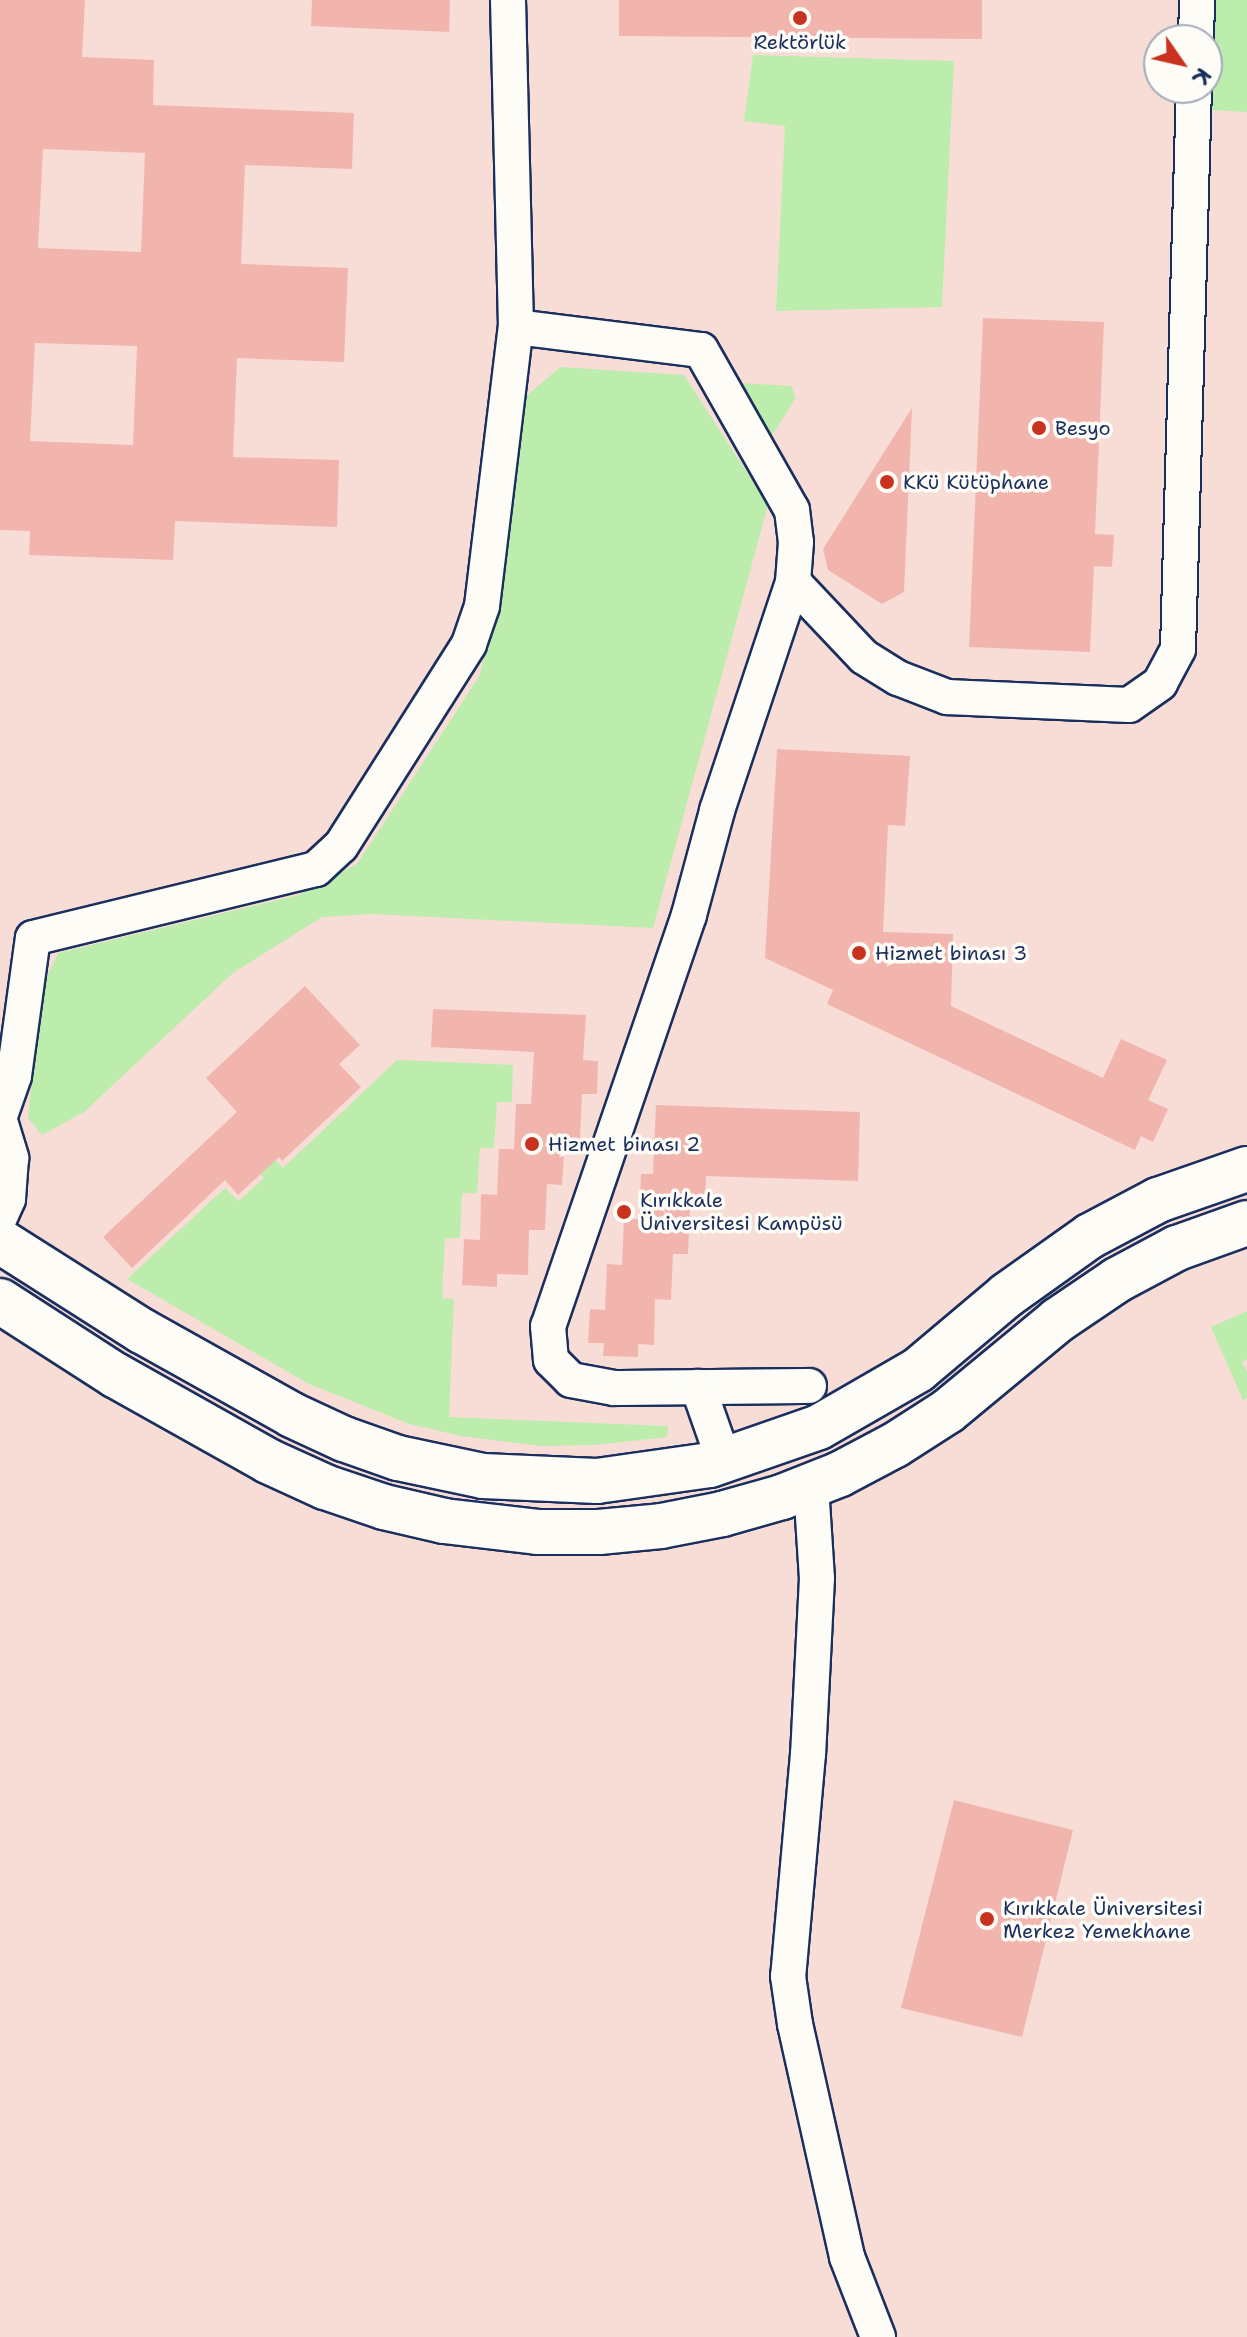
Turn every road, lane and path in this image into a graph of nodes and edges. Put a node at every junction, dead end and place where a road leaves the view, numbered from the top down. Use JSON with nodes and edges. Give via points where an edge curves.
{"nodes":[{"id":1,"x":508,"y":0,"type":"edge"},
{"id":2,"x":1197,"y":0,"type":"edge"},
{"id":3,"x":1196,"y":24,"type":"edge"},
{"id":4,"x":1194,"y":104,"type":"edge"},
{"id":5,"x":516,"y":327,"type":"junction"},
{"id":6,"x":793,"y":582,"type":"junction"},
{"id":7,"x":0,"y":1119,"type":"edge"},
{"id":8,"x":1247,"y":1169,"type":"edge"},
{"id":9,"x":0,"y":1217,"type":"edge"},
{"id":10,"x":1247,"y":1223,"type":"edge"},
{"id":11,"x":0,"y":1241,"type":"edge"},
{"id":12,"x":0,"y":1301,"type":"edge"},
{"id":13,"x":809,"y":1386,"type":"dead end"},
{"id":14,"x":698,"y":1387,"type":"junction"},
{"id":15,"x":724,"y":1461,"type":"junction"},
{"id":16,"x":483,"y":1476,"type":"junction"},
{"id":17,"x":811,"y":1486,"type":"junction"},
{"id":18,"x":737,"y":1510,"type":"junction"},
{"id":19,"x":475,"y":1526,"type":"junction"},
{"id":20,"x":878,"y":2337,"type":"edge"}],
"edges":[{"from":1,"to":5,"type":"street"},
{"from":2,"to":3,"type":"street"},
{"from":4,"to":6,"type":"street","via":[[1178,649],[1160,683],[1129,705],[947,697],[898,678],[864,657]]},
{"from":5,"to":6,"type":"street","via":[[701,350],[792,510]]},
{"from":5,"to":7,"type":"street","via":[[480,614],[463,659],[341,846],[311,872],[33,938],[14,1076]]},
{"from":6,"to":14,"type":"street","via":[[717,811],[689,915],[548,1326],[551,1360],[571,1380],[614,1388]]},
{"from":7,"to":9,"type":"street","via":[[11,1158],[8,1199]]},
{"from":8,"to":15,"type":"street","via":[[1158,1200],[1090,1236],[870,1401],[792,1439]]},
{"from":10,"to":17,"type":"street","via":[[1177,1248],[1117,1280],[1058,1320],[935,1420]]},
{"from":11,"to":16,"type":"street","via":[[142,1331],[317,1428],[398,1458]]},
{"from":12,"to":19,"type":"street","via":[[115,1375],[297,1475],[384,1507]]},
{"from":13,"to":14,"type":"street"},
{"from":14,"to":15,"type":"street"},
{"from":15,"to":16,"type":"street","via":[[597,1481]]},
{"from":15,"to":18,"type":"street"},
{"from":16,"to":19,"type":"street"},
{"from":17,"to":18,"type":"street"},
{"from":17,"to":20,"type":"street","via":[[817,1578],[788,1976],[847,2257]]},
{"from":18,"to":19,"type":"street","via":[[599,1532]]}]}
